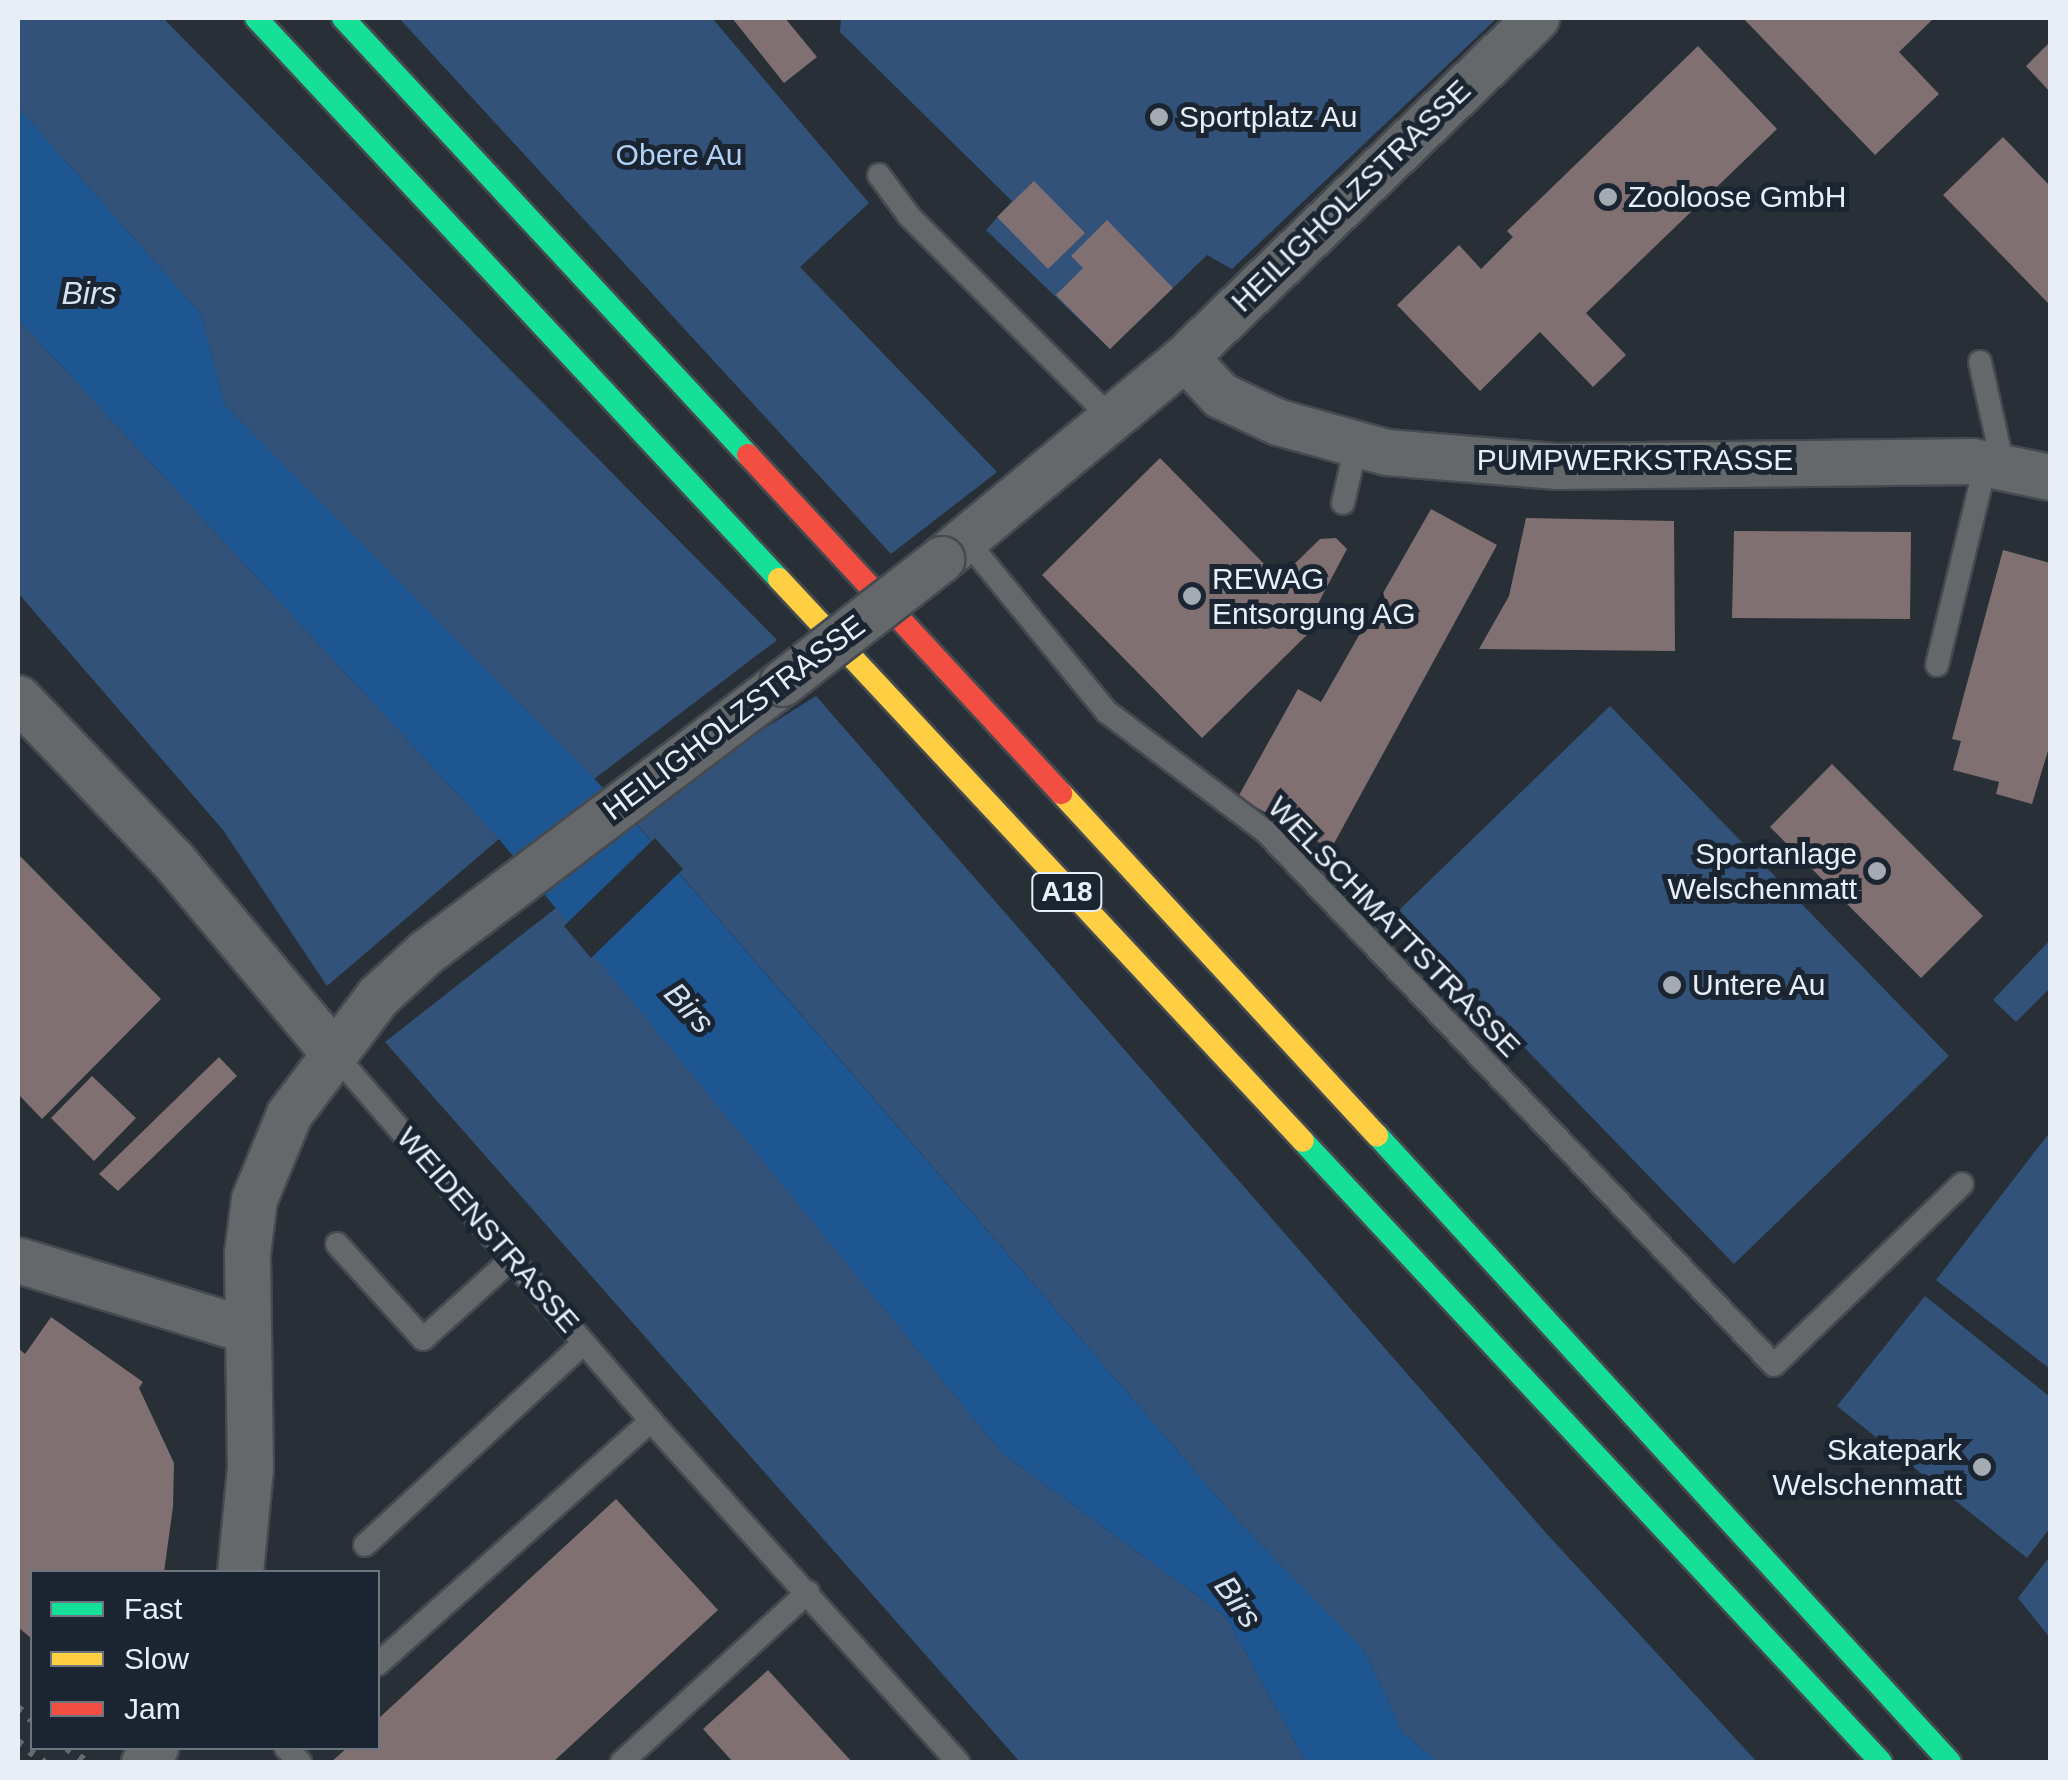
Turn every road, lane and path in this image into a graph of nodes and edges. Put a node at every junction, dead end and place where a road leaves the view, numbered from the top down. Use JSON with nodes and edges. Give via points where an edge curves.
{"nodes":[{"id":1,"x":256,"y":18,"type":"edge"},
{"id":2,"x":343,"y":18,"type":"edge"},
{"id":3,"x":1536,"y":18,"type":"edge"},
{"id":4,"x":879,"y":175,"type":"dead end"},
{"id":5,"x":1184,"y":358,"type":"junction"},
{"id":6,"x":1980,"y":362,"type":"dead end"},
{"id":7,"x":1114,"y":421,"type":"junction"},
{"id":8,"x":1356,"y":446,"type":"junction"},
{"id":9,"x":1994,"y":464,"type":"junction"},
{"id":10,"x":2050,"y":478,"type":"edge"},
{"id":11,"x":1342,"y":503,"type":"dead end"},
{"id":12,"x":954,"y":550,"type":"junction"},
{"id":13,"x":1937,"y":665,"type":"dead end"},
{"id":14,"x":18,"y":698,"type":"edge"},
{"id":15,"x":332,"y":1051,"type":"junction"},
{"id":16,"x":1962,"y":1184,"type":"dead end"},
{"id":17,"x":337,"y":1244,"type":"dead end"},
{"id":18,"x":513,"y":1258,"type":"junction"},
{"id":19,"x":18,"y":1260,"type":"edge"},
{"id":20,"x":243,"y":1329,"type":"junction"},
{"id":21,"x":584,"y":1343,"type":"junction"},
{"id":22,"x":650,"y":1422,"type":"junction"},
{"id":23,"x":365,"y":1545,"type":"dead end"},
{"id":24,"x":240,"y":1570,"type":"edge"},
{"id":25,"x":808,"y":1592,"type":"junction"},
{"id":26,"x":380,"y":1662,"type":"edge"},
{"id":27,"x":622,"y":1762,"type":"edge"},
{"id":28,"x":958,"y":1762,"type":"edge"},
{"id":29,"x":1881,"y":1762,"type":"edge"},
{"id":30,"x":1950,"y":1762,"type":"edge"}],
"edges":[{"from":1,"to":29,"type":"highway","number":"A18","via":[[905,722]]},
{"from":2,"to":30,"type":"highway","number":"A18","via":[[1764,1551]]},
{"from":3,"to":5,"type":"street","name":"HEILIGHOLZSTRASSE"},
{"from":4,"to":7,"type":"lane","via":[[909,216]]},
{"from":5,"to":7,"type":"street","name":"HEILIGHOLZSTRASSE"},
{"from":5,"to":8,"type":"street","name":"PUMPWERKSTRASSE","via":[[1220,395]]},
{"from":6,"to":9,"type":"lane"},
{"from":7,"to":12,"type":"street","name":"HEILIGHOLZSTRASSE"},
{"from":8,"to":9,"type":"street","name":"PUMPWERKSTRASSE","via":[[1557,466]]},
{"from":8,"to":11,"type":"lane"},
{"from":9,"to":10,"type":"street","name":"PUMPWERKSTRASSE"},
{"from":9,"to":13,"type":"lane"},
{"from":12,"to":15,"type":"street","name":"HEILIGHOLZSTRASSE","bridge":true,"via":[[426,952]]},
{"from":12,"to":16,"type":"lane","name":"WELSCHMATTSTRASSE","via":[[1107,712],[1266,832],[1774,1366]]},
{"from":14,"to":15,"type":"street","name":"WEIDENSTRASSE","via":[[172,859]]},
{"from":15,"to":18,"type":"lane","name":"WEIDENSTRASSE"},
{"from":15,"to":20,"type":"street","name":"HEILIGHOLZSTRASSE","via":[[289,1114],[259,1184]]},
{"from":17,"to":18,"type":"lane","via":[[423,1340]]},
{"from":18,"to":21,"type":"lane","name":"WEIDENSTRASSE"},
{"from":19,"to":20,"type":"street"},
{"from":20,"to":24,"type":"street","name":"HEILIGHOLZSTRASSE","via":[[250,1469]]},
{"from":21,"to":22,"type":"lane","name":"WEIDENSTRASSE"},
{"from":21,"to":23,"type":"lane"},
{"from":22,"to":25,"type":"lane","name":"WEIDENSTRASSE"},
{"from":22,"to":26,"type":"lane"},
{"from":25,"to":27,"type":"lane"},
{"from":25,"to":28,"type":"lane","name":"WEIDENSTRASSE"}]}
